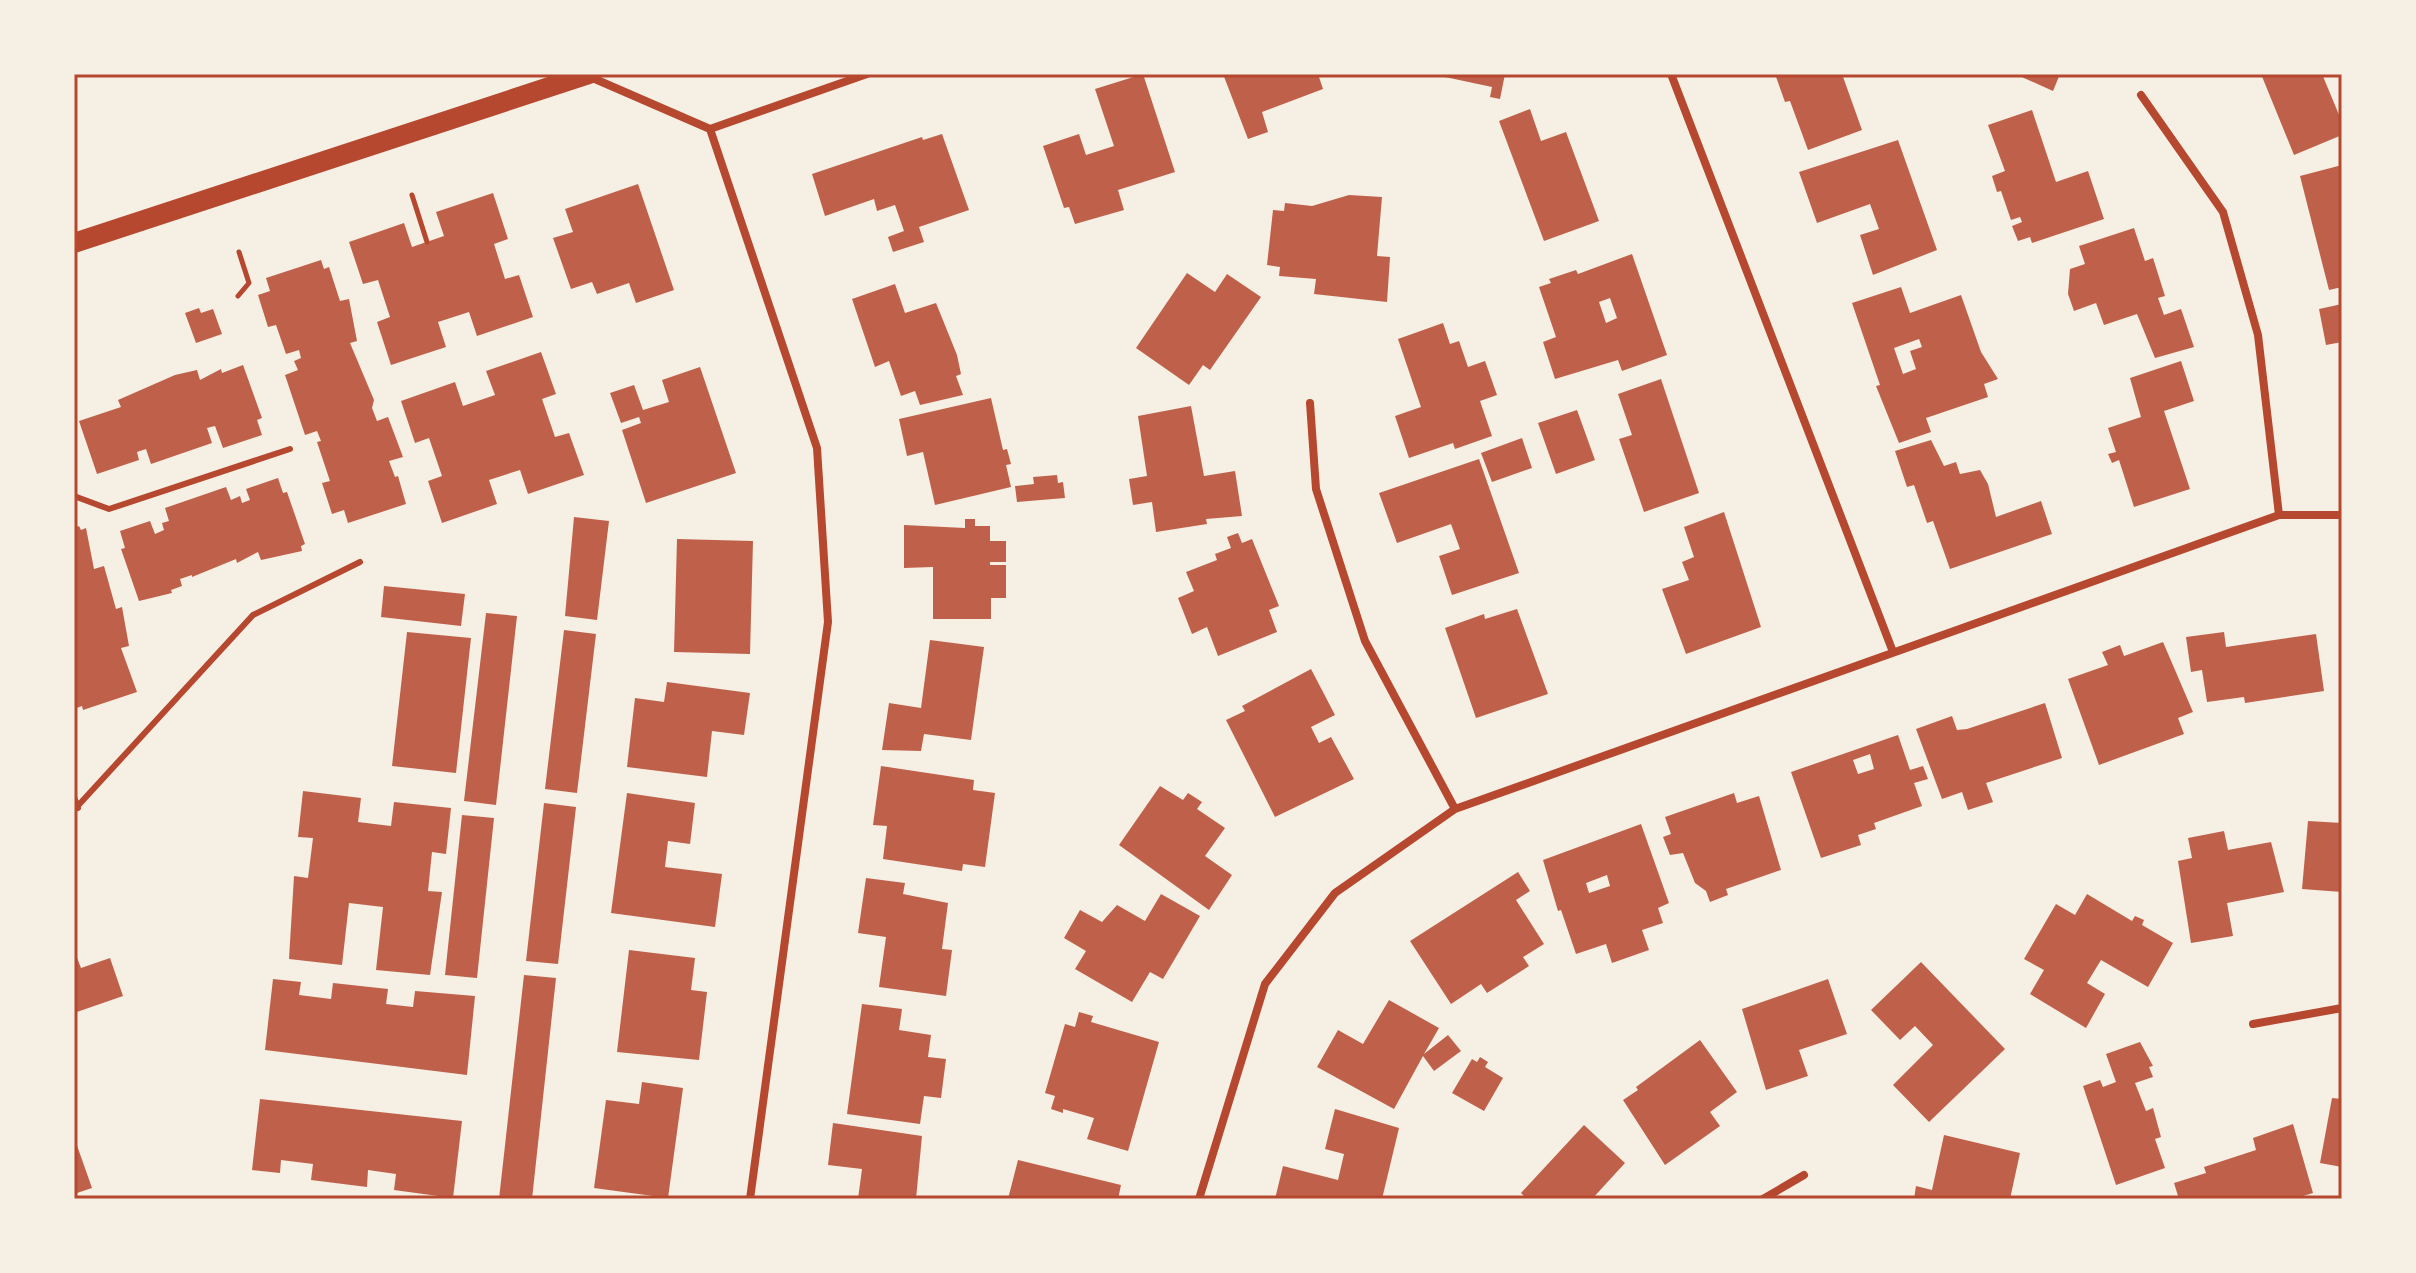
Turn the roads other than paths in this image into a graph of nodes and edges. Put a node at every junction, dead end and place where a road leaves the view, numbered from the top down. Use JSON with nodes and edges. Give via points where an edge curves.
{"nodes":[{"id":1,"x":867,"y":74,"type":"edge"},
{"id":2,"x":1671,"y":74,"type":"edge"},
{"id":3,"x":588,"y":75,"type":"edge"},
{"id":4,"x":2141,"y":95,"type":"dead end"},
{"id":5,"x":710,"y":129,"type":"junction"},
{"id":6,"x":74,"y":243,"type":"edge"},
{"id":7,"x":1310,"y":403,"type":"dead end"},
{"id":8,"x":290,"y":449,"type":"dead end"},
{"id":9,"x":74,"y":496,"type":"edge"},
{"id":10,"x":2279,"y":515,"type":"junction"},
{"id":11,"x":2342,"y":515,"type":"edge"},
{"id":12,"x":360,"y":562,"type":"dead end"},
{"id":13,"x":1893,"y":652,"type":"junction"},
{"id":14,"x":74,"y":797,"type":"edge"},
{"id":15,"x":76,"y":809,"type":"edge"},
{"id":16,"x":1455,"y":809,"type":"junction"},
{"id":17,"x":2342,"y":1008,"type":"edge"},
{"id":18,"x":2253,"y":1024,"type":"dead end"},
{"id":19,"x":1804,"y":1175,"type":"dead end"},
{"id":20,"x":750,"y":1199,"type":"edge"},
{"id":21,"x":1199,"y":1199,"type":"edge"},
{"id":22,"x":1763,"y":1199,"type":"edge"}],
"edges":[{"from":1,"to":5,"type":"street"},
{"from":2,"to":13,"type":"street"},
{"from":3,"to":5,"type":"street"},
{"from":3,"to":6,"type":"main road"},
{"from":4,"to":10,"type":"street","via":[[2223,212],[2258,335]]},
{"from":5,"to":20,"type":"street","via":[[817,448],[828,622]]},
{"from":7,"to":16,"type":"street","via":[[1316,489],[1365,641]]},
{"from":8,"to":9,"type":"lane","via":[[109,509]]},
{"from":10,"to":11,"type":"street"},
{"from":10,"to":13,"type":"street"},
{"from":12,"to":15,"type":"lane","via":[[253,615]]},
{"from":13,"to":16,"type":"street"},
{"from":14,"to":15,"type":"lane"},
{"from":16,"to":21,"type":"street","via":[[1335,893],[1265,984]]},
{"from":17,"to":18,"type":"street"},
{"from":19,"to":22,"type":"street"}]}
